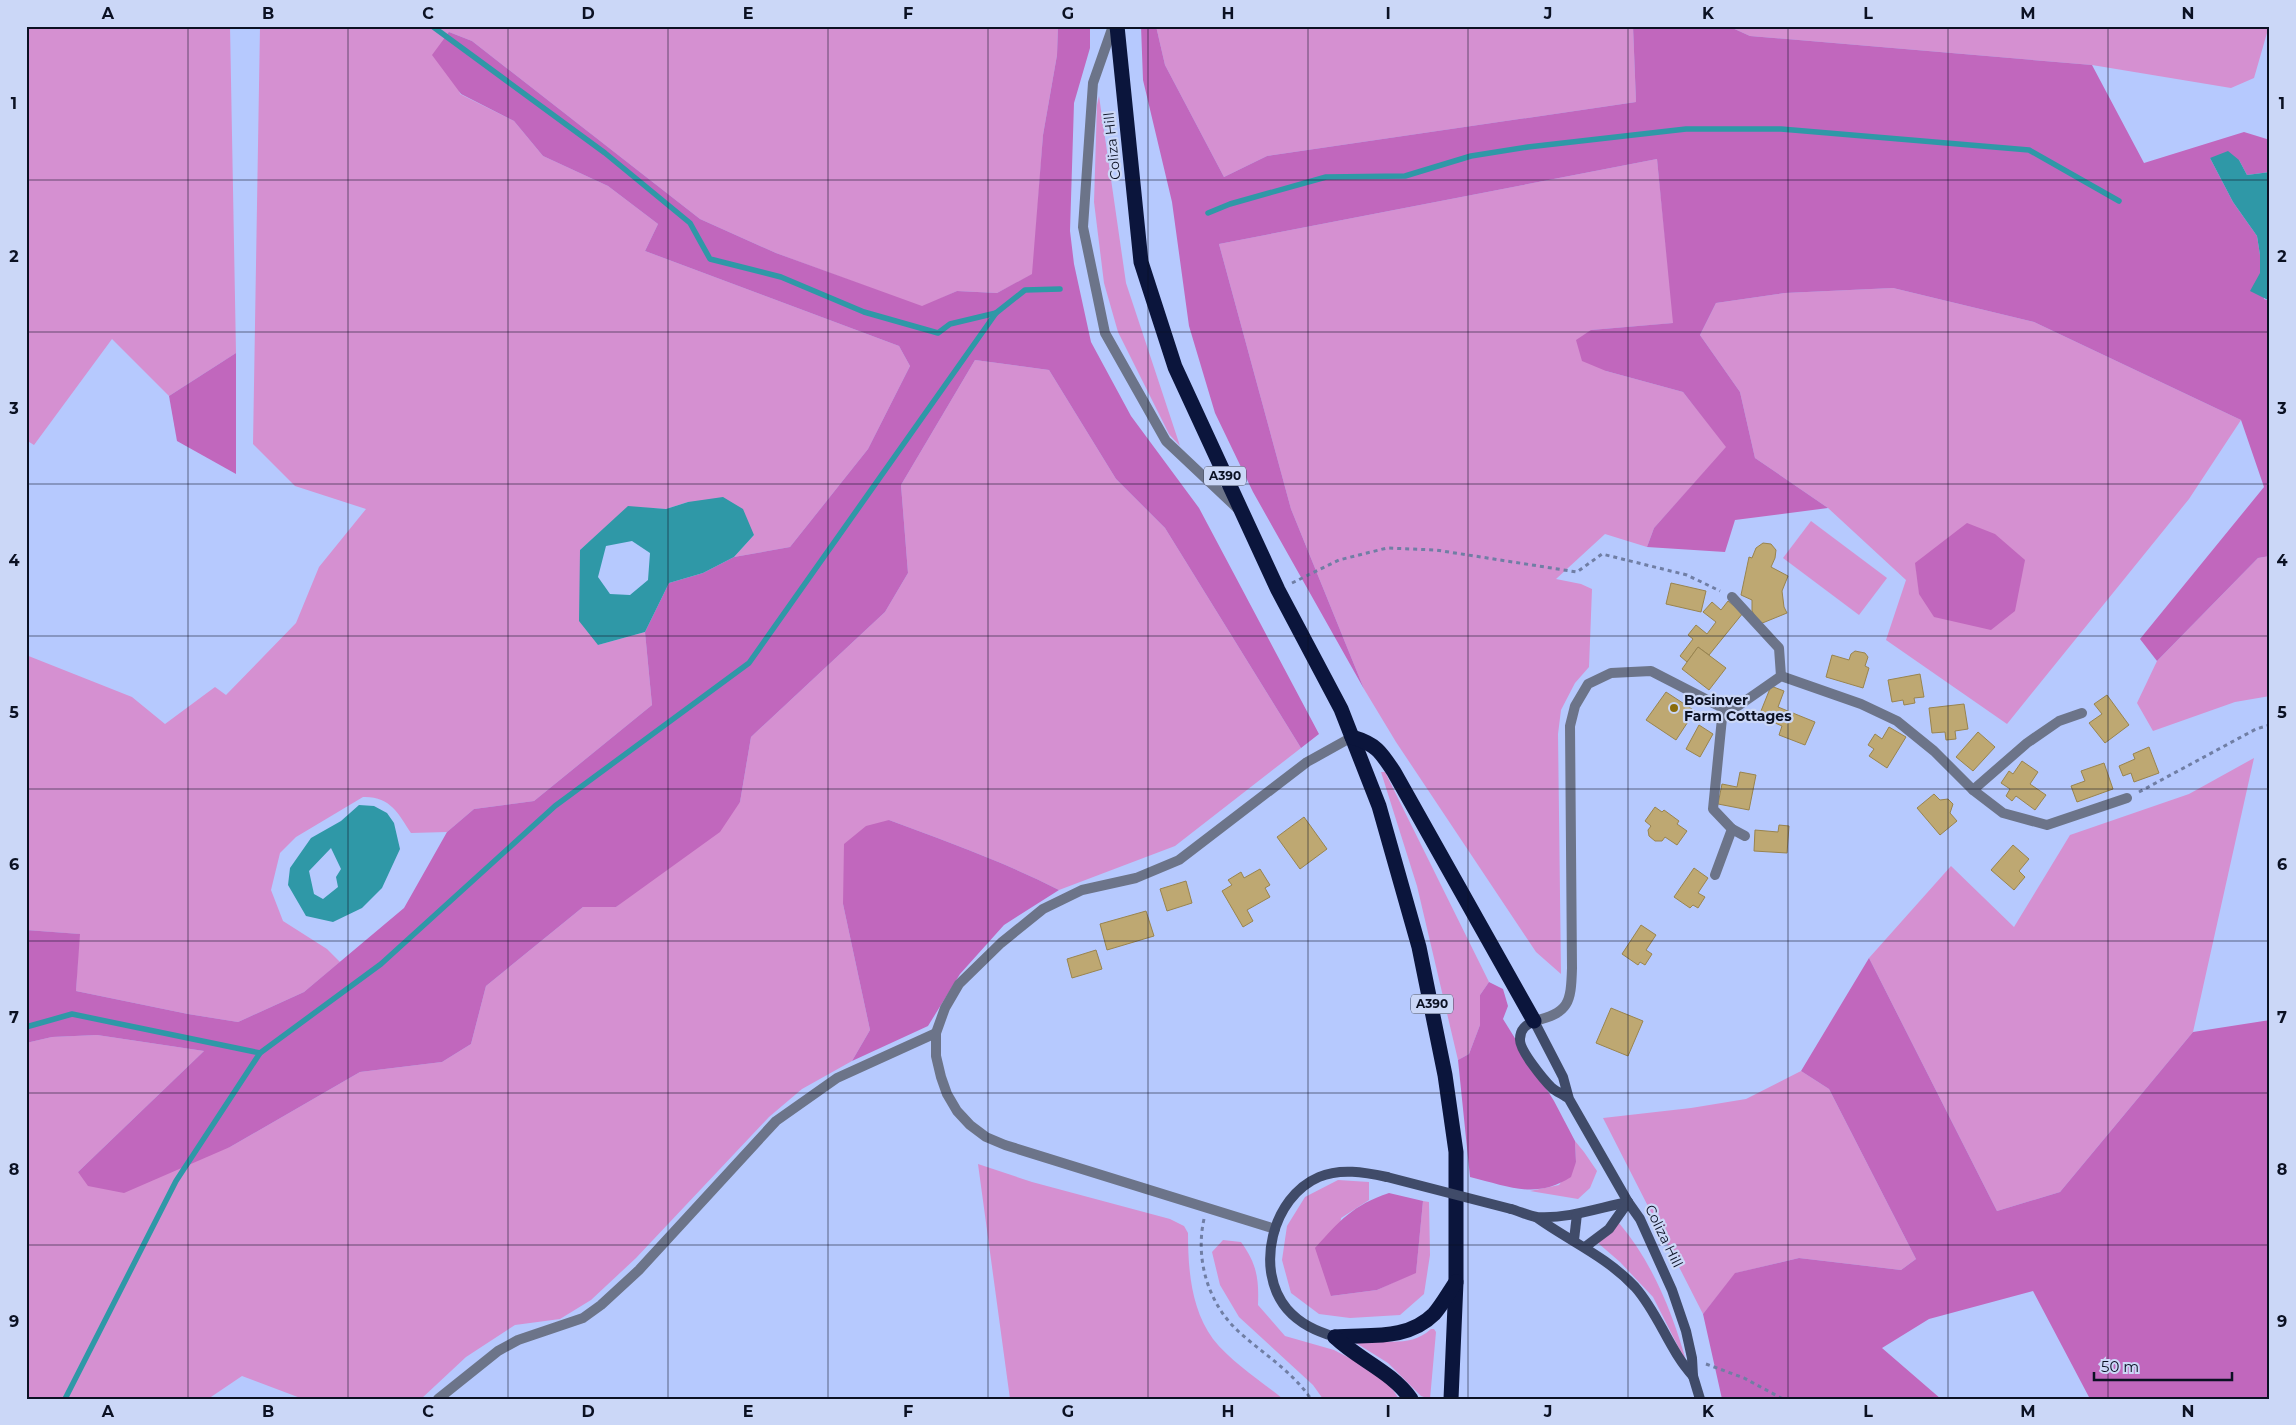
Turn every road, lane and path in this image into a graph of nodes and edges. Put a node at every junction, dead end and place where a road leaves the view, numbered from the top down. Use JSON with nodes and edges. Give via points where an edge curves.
{"nodes":[{"id":1,"x":1113,"y":26,"type":"edge"},
{"id":2,"x":1116,"y":26,"type":"edge"},
{"id":3,"x":1242,"y":512,"type":"junction"},
{"id":4,"x":1278,"y":590,"type":"junction"},
{"id":5,"x":1732,"y":597,"type":"joint"},
{"id":6,"x":1781,"y":676,"type":"junction"},
{"id":7,"x":1723,"y":708,"type":"junction"},
{"id":8,"x":2082,"y":713,"type":"dead end"},
{"id":9,"x":2270,"y":725,"type":"edge"},
{"id":10,"x":1352,"y":737,"type":"junction"},
{"id":11,"x":1973,"y":790,"type":"junction"},
{"id":12,"x":2127,"y":798,"type":"joint"},
{"id":13,"x":1732,"y":829,"type":"junction"},
{"id":14,"x":1745,"y":836,"type":"dead end"},
{"id":15,"x":1714,"y":874,"type":"dead end"},
{"id":16,"x":1534,"y":1021,"type":"junction"},
{"id":17,"x":936,"y":1033,"type":"junction"},
{"id":18,"x":1569,"y":1099,"type":"junction"},
{"id":19,"x":1628,"y":1202,"type":"junction"},
{"id":20,"x":1206,"y":1208,"type":"junction"},
{"id":21,"x":1577,"y":1214,"type":"junction"},
{"id":22,"x":1536,"y":1217,"type":"junction"},
{"id":23,"x":1275,"y":1229,"type":"junction"},
{"id":24,"x":1574,"y":1240,"type":"junction"},
{"id":25,"x":1585,"y":1247,"type":"junction"},
{"id":26,"x":1456,"y":1282,"type":"junction"},
{"id":27,"x":1335,"y":1338,"type":"junction"},
{"id":28,"x":1692,"y":1358,"type":"junction"},
{"id":29,"x":1693,"y":1376,"type":"junction"},
{"id":30,"x":438,"y":1399,"type":"edge"},
{"id":31,"x":1311,"y":1399,"type":"edge"},
{"id":32,"x":1411,"y":1399,"type":"edge"},
{"id":33,"x":1451,"y":1399,"type":"edge"},
{"id":34,"x":1700,"y":1399,"type":"edge"},
{"id":35,"x":1783,"y":1399,"type":"edge"}],
"edges":[{"from":1,"to":3,"type":"street","via":[[1093,83],[1083,227],[1105,333],[1166,441]]},
{"from":2,"to":3,"type":"highway","name":"Coliza Hill","number":"A390","via":[[1141,262],[1175,367]]},
{"from":3,"to":4,"type":"highway","number":"A390"},
{"from":4,"to":5,"type":"path","via":[[1339,560],[1386,548],[1436,550],[1577,572],[1602,554],[1687,575]]},
{"from":4,"to":10,"type":"highway","number":"A390","via":[[1328,682]]},
{"from":5,"to":6,"type":"street","via":[[1779,648]]},
{"from":6,"to":7,"type":"street","via":[[1738,706]]},
{"from":6,"to":11,"type":"street","via":[[1861,704],[1897,721],[1934,751]]},
{"from":7,"to":13,"type":"street","via":[[1713,809]]},
{"from":7,"to":16,"type":"street","via":[[1651,671],[1611,673],[1588,684],[1575,706],[1570,726],[1570,994],[1563,1010]]},
{"from":8,"to":11,"type":"street","via":[[2059,721],[2027,743]]},
{"from":9,"to":12,"type":"path","via":[[2256,729]]},
{"from":10,"to":16,"type":"highway","via":[[1368,742],[1380,751],[1394,772]]},
{"from":10,"to":17,"type":"street","via":[[1307,762],[1179,860],[1136,878],[1082,890],[1044,909],[1001,943],[959,984]]},
{"from":10,"to":26,"type":"highway","number":"A390","via":[[1379,806],[1402,882],[1432,1006],[1456,1152]]},
{"from":11,"to":12,"type":"street","via":[[2004,813],[2047,825]]},
{"from":13,"to":14,"type":"street"},
{"from":13,"to":15,"type":"street"},
{"from":16,"to":18,"type":"street","name":"Coliza Hill","via":[[1562,1077]]},
{"from":16,"to":18,"type":"street","name":"Coliza Hill","via":[[1524,1026],[1521,1047],[1552,1088]]},
{"from":17,"to":20,"type":"street","via":[[936,1056],[947,1094],[957,1111],[986,1137]]},
{"from":17,"to":30,"type":"street","via":[[837,1078],[776,1121],[639,1270],[601,1305],[583,1318],[518,1340]]},
{"from":18,"to":19,"type":"street","name":"Coliza Hill"},
{"from":19,"to":21,"type":"street"},
{"from":19,"to":25,"type":"street","via":[[1609,1229]]},
{"from":19,"to":28,"type":"street","name":"Coliza Hill","via":[[1640,1219],[1672,1290]]},
{"from":20,"to":23,"type":"street"},
{"from":20,"to":31,"type":"path","via":[[1200,1246],[1215,1300],[1238,1331]]},
{"from":21,"to":22,"type":"street"},
{"from":21,"to":24,"type":"street"},
{"from":22,"to":23,"type":"street","bridge":true,"via":[[1386,1177],[1344,1172],[1319,1177],[1304,1186],[1280,1216]]},
{"from":22,"to":24,"type":"street"},
{"from":23,"to":27,"type":"street","via":[[1270,1263],[1278,1296],[1298,1320]]},
{"from":24,"to":25,"type":"street"},
{"from":25,"to":29,"type":"street","via":[[1607,1261],[1635,1287],[1656,1316],[1682,1364]]},
{"from":26,"to":27,"type":"highway","via":[[1434,1314],[1407,1332]]},
{"from":26,"to":33,"type":"highway","number":"A390"},
{"from":27,"to":32,"type":"highway","via":[[1378,1367]]},
{"from":28,"to":29,"type":"street","name":"Coliza Hill"},
{"from":28,"to":35,"type":"path","via":[[1744,1378]]},
{"from":29,"to":34,"type":"street","name":"Coliza Hill"}]}
